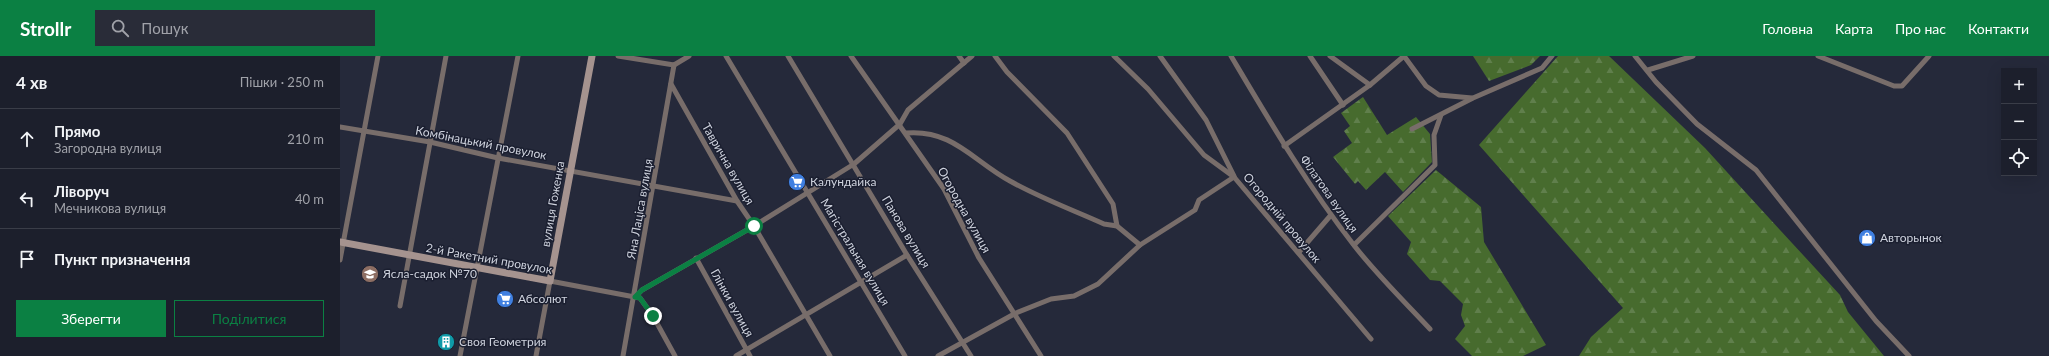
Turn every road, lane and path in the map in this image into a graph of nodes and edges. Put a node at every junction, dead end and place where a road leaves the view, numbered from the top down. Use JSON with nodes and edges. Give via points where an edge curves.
{"nodes":[{"id":1,"x":378,"y":56,"type":"edge"},
{"id":2,"x":446,"y":56,"type":"edge"},
{"id":3,"x":518,"y":56,"type":"edge"},
{"id":4,"x":592,"y":56,"type":"edge"},
{"id":5,"x":618,"y":56,"type":"edge"},
{"id":6,"x":689,"y":56,"type":"edge"},
{"id":7,"x":726,"y":56,"type":"edge"},
{"id":8,"x":788,"y":56,"type":"edge"},
{"id":9,"x":851,"y":56,"type":"edge"},
{"id":10,"x":958,"y":56,"type":"edge"},
{"id":11,"x":972,"y":56,"type":"edge"},
{"id":12,"x":995,"y":56,"type":"edge"},
{"id":13,"x":1114,"y":56,"type":"edge"},
{"id":14,"x":1160,"y":56,"type":"edge"},
{"id":15,"x":1231,"y":56,"type":"edge"},
{"id":16,"x":1310,"y":56,"type":"edge"},
{"id":17,"x":1330,"y":56,"type":"edge"},
{"id":18,"x":1404,"y":56,"type":"edge"},
{"id":19,"x":1552,"y":56,"type":"edge"},
{"id":20,"x":1635,"y":56,"type":"edge"},
{"id":21,"x":1693,"y":56,"type":"edge"},
{"id":22,"x":1818,"y":56,"type":"edge"},
{"id":23,"x":1929,"y":56,"type":"edge"},
{"id":24,"x":964,"y":63,"type":"junction"},
{"id":25,"x":674,"y":65,"type":"junction"},
{"id":26,"x":1648,"y":70,"type":"junction"},
{"id":27,"x":671,"y":84,"type":"junction"},
{"id":28,"x":1370,"y":85,"type":"junction"},
{"id":29,"x":1473,"y":98,"type":"junction"},
{"id":30,"x":1343,"y":105,"type":"junction"},
{"id":31,"x":1440,"y":115,"type":"junction"},
{"id":32,"x":900,"y":124,"type":"junction"},
{"id":33,"x":340,"y":127,"type":"edge"},
{"id":34,"x":1412,"y":129,"type":"dead end"},
{"id":35,"x":364,"y":131,"type":"junction"},
{"id":36,"x":906,"y":133,"type":"junction"},
{"id":37,"x":430,"y":142,"type":"junction"},
{"id":38,"x":1284,"y":146,"type":"junction"},
{"id":39,"x":498,"y":158,"type":"junction"},
{"id":40,"x":854,"y":164,"type":"junction"},
{"id":41,"x":570,"y":170,"type":"junction"},
{"id":42,"x":1234,"y":177,"type":"junction"},
{"id":43,"x":654,"y":187,"type":"junction"},
{"id":44,"x":808,"y":193,"type":"junction"},
{"id":45,"x":737,"y":201,"type":"junction"},
{"id":46,"x":1331,"y":215,"type":"junction"},
{"id":47,"x":754,"y":226,"type":"junction"},
{"id":48,"x":1117,"y":226,"type":"junction"},
{"id":49,"x":341,"y":242,"type":"edge"},
{"id":50,"x":1140,"y":245,"type":"junction"},
{"id":51,"x":1354,"y":245,"type":"junction"},
{"id":52,"x":1299,"y":252,"type":"junction"},
{"id":53,"x":907,"y":255,"type":"junction"},
{"id":54,"x":409,"y":256,"type":"junction"},
{"id":55,"x":696,"y":258,"type":"junction"},
{"id":56,"x":340,"y":260,"type":"edge"},
{"id":57,"x":478,"y":268,"type":"junction"},
{"id":58,"x":550,"y":281,"type":"junction"},
{"id":59,"x":862,"y":283,"type":"junction"},
{"id":60,"x":635,"y":297,"type":"junction"},
{"id":61,"x":400,"y":306,"type":"dead end"},
{"id":62,"x":1016,"y":313,"type":"junction"},
{"id":63,"x":805,"y":315,"type":"junction"},
{"id":64,"x":1430,"y":329,"type":"dead end"},
{"id":65,"x":1371,"y":340,"type":"dead end"},
{"id":66,"x":963,"y":342,"type":"junction"},
{"id":67,"x":746,"y":350,"type":"junction"},
{"id":68,"x":460,"y":356,"type":"edge"},
{"id":69,"x":536,"y":356,"type":"edge"},
{"id":70,"x":623,"y":356,"type":"edge"},
{"id":71,"x":675,"y":356,"type":"edge"},
{"id":72,"x":736,"y":356,"type":"edge"},
{"id":73,"x":750,"y":356,"type":"edge"},
{"id":74,"x":830,"y":356,"type":"edge"},
{"id":75,"x":905,"y":356,"type":"edge"},
{"id":76,"x":938,"y":356,"type":"edge"},
{"id":77,"x":971,"y":356,"type":"edge"},
{"id":78,"x":1041,"y":356,"type":"edge"},
{"id":79,"x":1909,"y":356,"type":"edge"}],
"edges":[{"from":1,"to":35,"type":"street"},
{"from":2,"to":37,"type":"street"},
{"from":3,"to":39,"type":"street"},
{"from":4,"to":41,"type":"street","name":"вулиця Гоженка"},
{"from":5,"to":25,"type":"street"},
{"from":6,"to":25,"type":"street"},
{"from":7,"to":44,"type":"street","name":"Магістральная вулиця"},
{"from":8,"to":40,"type":"street","name":"Панова вулиця"},
{"from":9,"to":32,"type":"street","name":"Огородна вулиця"},
{"from":10,"to":24,"type":"street"},
{"from":11,"to":24,"type":"street"},
{"from":12,"to":48,"type":"street","via":[[1007,72],[1067,133],[1113,204]]},
{"from":13,"to":42,"type":"street","via":[[1148,89],[1204,155]]},
{"from":14,"to":42,"type":"street","via":[[1206,120]]},
{"from":15,"to":38,"type":"street","name":"Філатова вулиця"},
{"from":16,"to":30,"type":"street"},
{"from":17,"to":28,"type":"street"},
{"from":18,"to":28,"type":"street"},
{"from":18,"to":29,"type":"street","via":[[1426,86],[1440,95]]},
{"from":19,"to":29,"type":"street","via":[[1542,68]]},
{"from":20,"to":26,"type":"street"},
{"from":21,"to":26,"type":"street"},
{"from":22,"to":23,"type":"street","via":[[1894,86],[1902,86]]},
{"from":24,"to":32,"type":"street","via":[[908,110]]},
{"from":25,"to":27,"type":"street","name":"Яна Лаціса вулиця"},
{"from":26,"to":79,"type":"street","via":[[1656,82],[1697,124],[1756,170],[1876,321]]},
{"from":27,"to":43,"type":"street","name":"Яна Лаціса вулиця"},
{"from":27,"to":45,"type":"street","name":"Таврична вулиця"},
{"from":28,"to":30,"type":"street"},
{"from":29,"to":31,"type":"street"},
{"from":30,"to":38,"type":"street"},
{"from":31,"to":34,"type":"street"},
{"from":31,"to":51,"type":"street","via":[[1434,135],[1435,164]]},
{"from":32,"to":36,"type":"street","name":"Огородна вулиця"},
{"from":32,"to":40,"type":"street"},
{"from":33,"to":35,"type":"street","name":"Комбінацький провулок"},
{"from":35,"to":37,"type":"street","name":"Комбінацький провулок"},
{"from":35,"to":49,"type":"street"},
{"from":36,"to":48,"type":"street","via":[[917,132],[947,138],[1010,181],[1104,224]]},
{"from":36,"to":62,"type":"street","name":"Огородна вулиця","via":[[944,189],[980,258]]},
{"from":37,"to":39,"type":"street","name":"Комбінацький провулок"},
{"from":37,"to":54,"type":"street"},
{"from":38,"to":46,"type":"street","name":"Філатова вулиця"},
{"from":39,"to":41,"type":"street","name":"Комбінацький провулок"},
{"from":39,"to":57,"type":"street"},
{"from":40,"to":44,"type":"street"},
{"from":40,"to":53,"type":"street","name":"Панова вулиця"},
{"from":41,"to":43,"type":"street","name":"Комбінацький провулок"},
{"from":41,"to":58,"type":"street","name":"вулиця Гоженка"},
{"from":42,"to":50,"type":"street","name":"Огородній провулок","via":[[1199,200],[1195,210]]},
{"from":42,"to":52,"type":"street","name":"Огородній провулок"},
{"from":43,"to":45,"type":"street","name":"Комбінацький провулок"},
{"from":43,"to":60,"type":"street","name":"Яна Лаціса вулиця"},
{"from":44,"to":47,"type":"street"},
{"from":44,"to":59,"type":"street","name":"Магістральная вулиця"},
{"from":45,"to":47,"type":"street","name":"Таврична вулиця"},
{"from":46,"to":51,"type":"street","name":"Філатова вулиця"},
{"from":46,"to":52,"type":"street"},
{"from":47,"to":55,"type":"street"},
{"from":47,"to":63,"type":"street","name":"Таврична вулиця"},
{"from":48,"to":50,"type":"street"},
{"from":49,"to":54,"type":"street","name":"2-й Ракетний провулок"},
{"from":49,"to":56,"type":"street"},
{"from":50,"to":62,"type":"street","name":"Огородній провулок","via":[[1098,284],[1074,296],[1051,299]]},
{"from":51,"to":64,"type":"street","name":"Філатова вулиця"},
{"from":52,"to":65,"type":"street","name":"Огородній провулок"},
{"from":53,"to":59,"type":"street"},
{"from":53,"to":66,"type":"street","name":"Панова вулиця"},
{"from":54,"to":57,"type":"street","name":"2-й Ракетний провулок"},
{"from":54,"to":61,"type":"street"},
{"from":55,"to":60,"type":"street","via":[[642,290]]},
{"from":55,"to":67,"type":"street","name":"Глінки вулиця"},
{"from":57,"to":58,"type":"street","name":"2-й Ракетний провулок"},
{"from":57,"to":68,"type":"street"},
{"from":58,"to":60,"type":"street","name":"2-й Ракетний провулок"},
{"from":58,"to":69,"type":"street","name":"вулиця Гоженка"},
{"from":59,"to":63,"type":"street"},
{"from":59,"to":75,"type":"street","name":"Магістральная вулиця"},
{"from":60,"to":70,"type":"street","name":"Яна Лаціса вулиця"},
{"from":60,"to":71,"type":"street","via":[[640,298],[653,316]]},
{"from":62,"to":66,"type":"street","name":"Огородній провулок"},
{"from":62,"to":78,"type":"street","name":"Огородна вулиця"},
{"from":63,"to":67,"type":"street"},
{"from":63,"to":74,"type":"street","name":"Таврична вулиця"},
{"from":66,"to":76,"type":"street","name":"Огородній провулок"},
{"from":66,"to":77,"type":"street","name":"Панова вулиця"},
{"from":67,"to":72,"type":"street"},
{"from":67,"to":73,"type":"street","name":"Глінки вулиця"}]}
